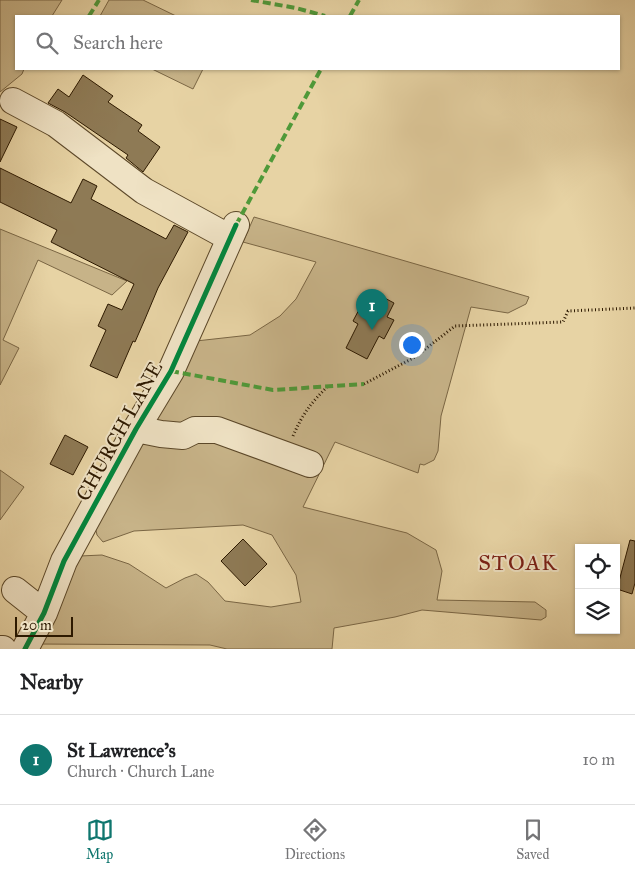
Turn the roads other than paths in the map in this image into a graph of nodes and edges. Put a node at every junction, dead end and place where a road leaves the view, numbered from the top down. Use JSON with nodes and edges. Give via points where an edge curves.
{"nodes":[{"id":1,"x":13,"y":101,"type":"dead end"},
{"id":2,"x":136,"y":428,"type":"junction"},
{"id":3,"x":310,"y":464,"type":"dead end"},
{"id":4,"x":15,"y":590,"type":"dead end"},
{"id":5,"x":44,"y":613,"type":"junction"},
{"id":6,"x":25,"y":649,"type":"edge"}],
"edges":[{"from":1,"to":2,"type":"street","name":"CHURCH LANE","via":[[56,124],[144,191],[233,231],[171,371]]},
{"from":2,"to":3,"type":"street","via":[[182,436],[195,430],[217,430]]},
{"from":2,"to":5,"type":"street","name":"CHURCH LANE","via":[[64,561]]},
{"from":4,"to":5,"type":"street"},
{"from":5,"to":6,"type":"street","name":"CHURCH LANE"}]}
